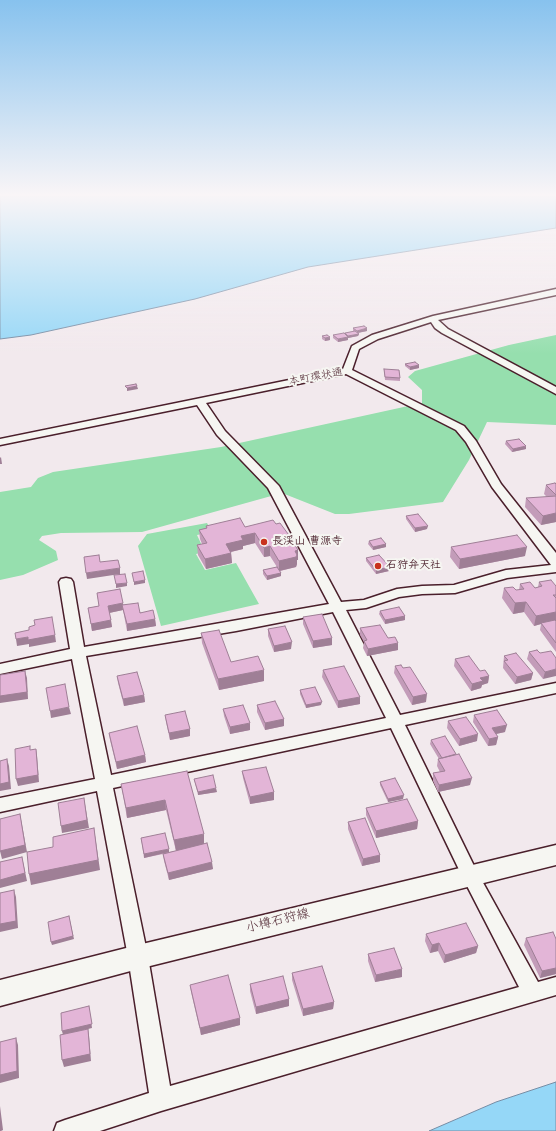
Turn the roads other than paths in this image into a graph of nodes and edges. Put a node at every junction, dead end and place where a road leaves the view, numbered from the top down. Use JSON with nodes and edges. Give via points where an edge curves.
{"nodes":[{"id":1,"x":556,"y":292,"type":"edge"},
{"id":2,"x":433,"y":319,"type":"junction"},
{"id":3,"x":347,"y":371,"type":"junction"},
{"id":4,"x":556,"y":391,"type":"edge"},
{"id":5,"x":200,"y":402,"type":"junction"},
{"id":6,"x":0,"y":442,"type":"edge"},
{"id":7,"x":556,"y":562,"type":"edge"},
{"id":8,"x":556,"y":568,"type":"edge"},
{"id":9,"x":66,"y":582,"type":"dead end"},
{"id":10,"x":337,"y":607,"type":"junction"},
{"id":11,"x":78,"y":652,"type":"junction"},
{"id":12,"x":0,"y":668,"type":"edge"},
{"id":13,"x":556,"y":688,"type":"edge"},
{"id":14,"x":395,"y":722,"type":"junction"},
{"id":15,"x":103,"y":784,"type":"junction"},
{"id":16,"x":0,"y":805,"type":"edge"},
{"id":17,"x":556,"y":855,"type":"edge"},
{"id":18,"x":470,"y":875,"type":"junction"},
{"id":19,"x":138,"y":956,"type":"junction"},
{"id":20,"x":556,"y":986,"type":"edge"},
{"id":21,"x":533,"y":992,"type":"junction"},
{"id":22,"x":0,"y":993,"type":"edge"},
{"id":23,"x":161,"y":1100,"type":"junction"},
{"id":24,"x":64,"y":1131,"type":"edge"}],
"edges":[{"from":1,"to":2,"type":"street"},
{"from":2,"to":3,"type":"street","via":[[374,336],[355,348]]},
{"from":2,"to":4,"type":"street","via":[[445,331]]},
{"from":3,"to":5,"type":"street","name":"本町環状通"},
{"from":3,"to":7,"type":"street","name":"本町環状通","via":[[460,428],[471,441],[496,485]]},
{"from":5,"to":6,"type":"street","name":"本町環状通"},
{"from":5,"to":10,"type":"street","via":[[221,433],[273,486]]},
{"from":8,"to":10,"type":"street","via":[[506,574],[455,589],[398,593],[366,604]]},
{"from":9,"to":11,"type":"street"},
{"from":10,"to":11,"type":"street"},
{"from":10,"to":14,"type":"street"},
{"from":11,"to":12,"type":"street"},
{"from":11,"to":15,"type":"street"},
{"from":13,"to":14,"type":"street"},
{"from":14,"to":15,"type":"street"},
{"from":14,"to":18,"type":"street"},
{"from":15,"to":16,"type":"street"},
{"from":15,"to":19,"type":"street"},
{"from":17,"to":18,"type":"main road","name":"小樽石狩線"},
{"from":18,"to":19,"type":"main road","name":"小樽石狩線"},
{"from":18,"to":21,"type":"street"},
{"from":19,"to":22,"type":"main road","name":"小樽石狩線"},
{"from":19,"to":23,"type":"street"},
{"from":20,"to":21,"type":"street"},
{"from":21,"to":23,"type":"street","via":[[389,1036]]},
{"from":23,"to":24,"type":"street"}]}
